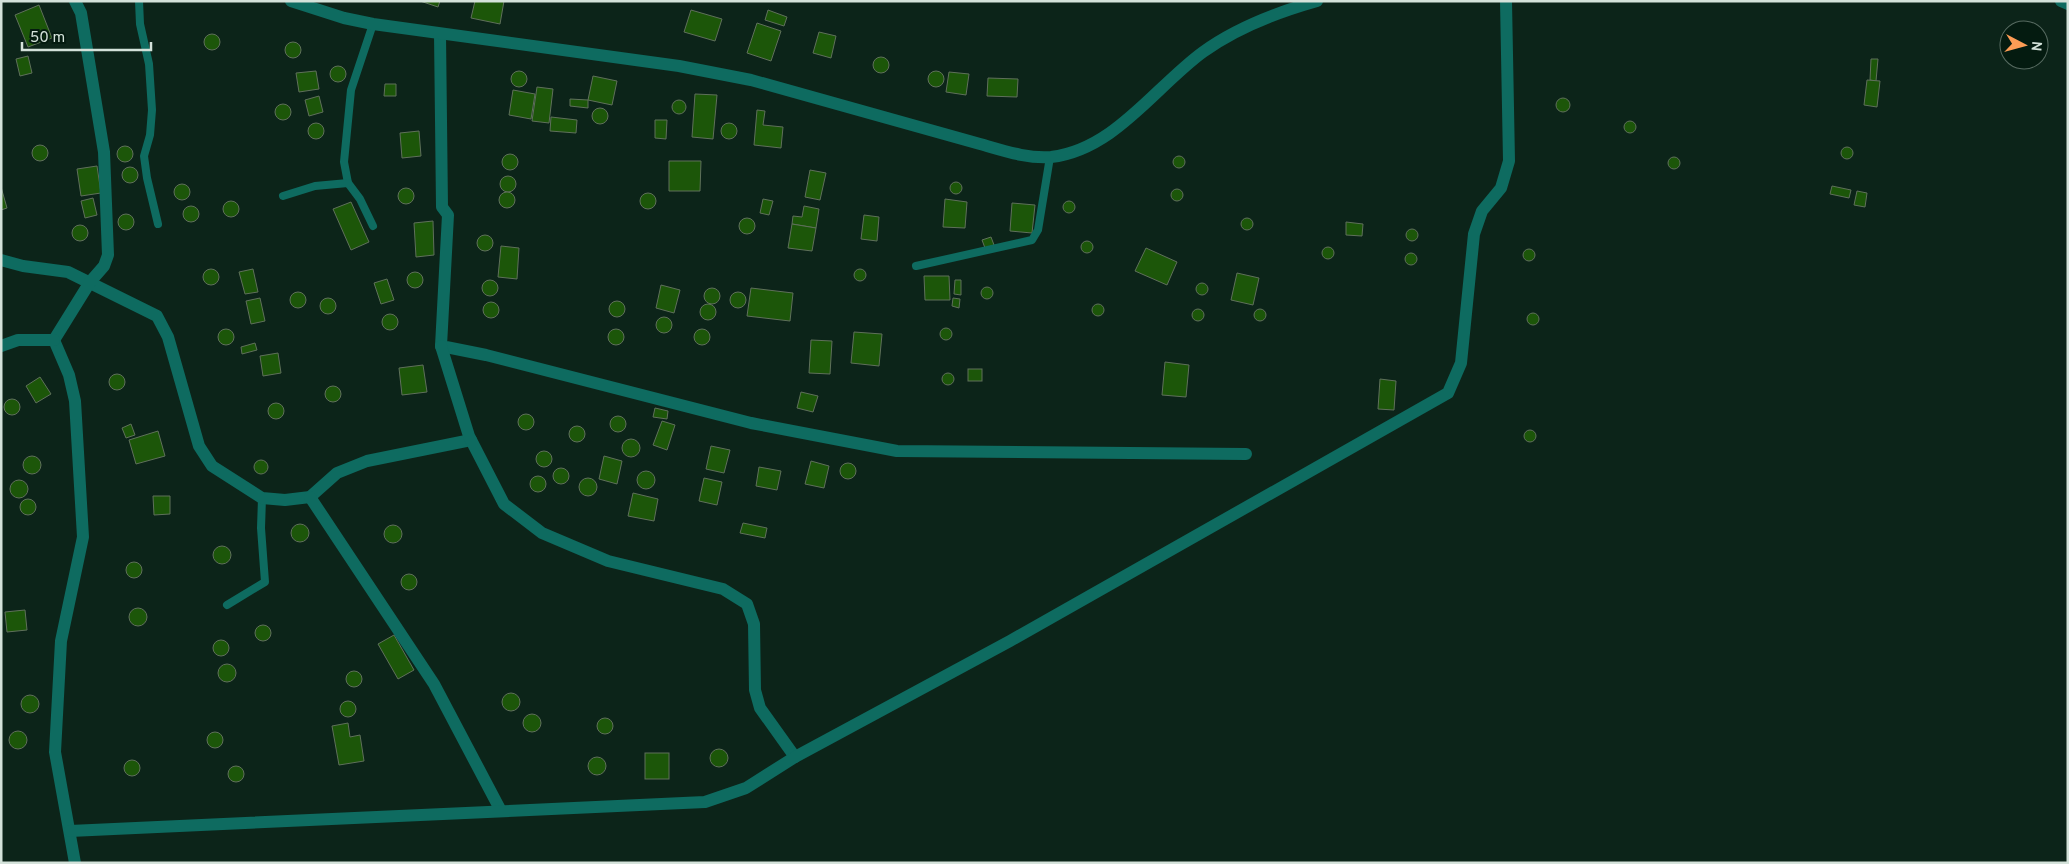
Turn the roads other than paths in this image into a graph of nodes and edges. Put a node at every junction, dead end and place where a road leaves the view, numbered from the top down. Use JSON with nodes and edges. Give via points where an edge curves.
{"nodes":[{"id":1,"x":75,"y":1,"type":"edge"},
{"id":2,"x":139,"y":1,"type":"edge"},
{"id":3,"x":290,"y":1,"type":"edge"},
{"id":4,"x":1317,"y":1,"type":"edge"},
{"id":5,"x":1506,"y":1,"type":"edge"},
{"id":6,"x":2061,"y":1,"type":"edge"},
{"id":7,"x":2068,"y":4,"type":"edge"},
{"id":8,"x":373,"y":24,"type":"junction"},
{"id":9,"x":440,"y":34,"type":"junction"},
{"id":10,"x":1050,"y":157,"type":"junction"},
{"id":11,"x":348,"y":183,"type":"junction"},
{"id":12,"x":283,"y":196,"type":"dead end"},
{"id":13,"x":158,"y":224,"type":"dead end"},
{"id":14,"x":373,"y":226,"type":"dead end"},
{"id":15,"x":1,"y":260,"type":"edge"},
{"id":16,"x":916,"y":266,"type":"dead end"},
{"id":17,"x":90,"y":282,"type":"junction"},
{"id":18,"x":54,"y":340,"type":"junction"},
{"id":19,"x":1,"y":346,"type":"edge"},
{"id":20,"x":441,"y":346,"type":"junction"},
{"id":21,"x":471,"y":440,"type":"junction"},
{"id":22,"x":1246,"y":454,"type":"dead end"},
{"id":23,"x":310,"y":497,"type":"junction"},
{"id":24,"x":262,"y":498,"type":"junction"},
{"id":25,"x":227,"y":605,"type":"dead end"},
{"id":26,"x":795,"y":758,"type":"junction"},
{"id":27,"x":501,"y":811,"type":"junction"},
{"id":28,"x":70,"y":831,"type":"junction"},
{"id":29,"x":76,"y":863,"type":"edge"}],
"edges":[{"from":1,"to":17,"type":"street","via":[[81,14],[104,152],[108,255],[104,266]]},
{"from":2,"to":13,"type":"lane","via":[[152,110],[144,156]]},
{"from":3,"to":8,"type":"street"},
{"from":4,"to":10,"type":"street","via":[[1271,16],[1225,38],[1184,68],[1120,125],[1070,153]]},
{"from":5,"to":26,"type":"street","via":[[1509,162],[1501,188],[1482,211],[1474,234],[1461,363],[1448,393],[1010,641]]},
{"from":6,"to":7,"type":"street"},
{"from":8,"to":9,"type":"street"},
{"from":8,"to":11,"type":"lane","via":[[351,90],[344,162]]},
{"from":9,"to":10,"type":"street","via":[[680,66],[751,80],[1017,154]]},
{"from":9,"to":20,"type":"street","via":[[442,207],[448,215]]},
{"from":10,"to":16,"type":"lane","via":[[1038,230],[1032,240]]},
{"from":11,"to":12,"type":"lane","via":[[315,186]]},
{"from":11,"to":14,"type":"lane"},
{"from":15,"to":17,"type":"street","via":[[68,272]]},
{"from":17,"to":18,"type":"street"},
{"from":17,"to":24,"type":"street","via":[[157,316],[168,337],[199,446],[212,466]]},
{"from":18,"to":19,"type":"street","via":[[18,340]]},
{"from":18,"to":28,"type":"street","via":[[69,375],[75,401],[83,537],[61,641],[54,752]]},
{"from":20,"to":21,"type":"street"},
{"from":20,"to":22,"type":"street","via":[[752,423],[897,451]]},
{"from":21,"to":23,"type":"street","via":[[367,461],[337,472]]},
{"from":21,"to":26,"type":"street","via":[[504,504],[542,533],[608,561],[723,589],[747,604],[754,624],[754,690],[760,708]]},
{"from":23,"to":24,"type":"street"},
{"from":23,"to":27,"type":"street","via":[[434,684]]},
{"from":24,"to":25,"type":"lane","via":[[265,582]]},
{"from":26,"to":27,"type":"street","via":[[746,788],[705,802]]},
{"from":27,"to":28,"type":"street"},
{"from":28,"to":29,"type":"street"}]}
